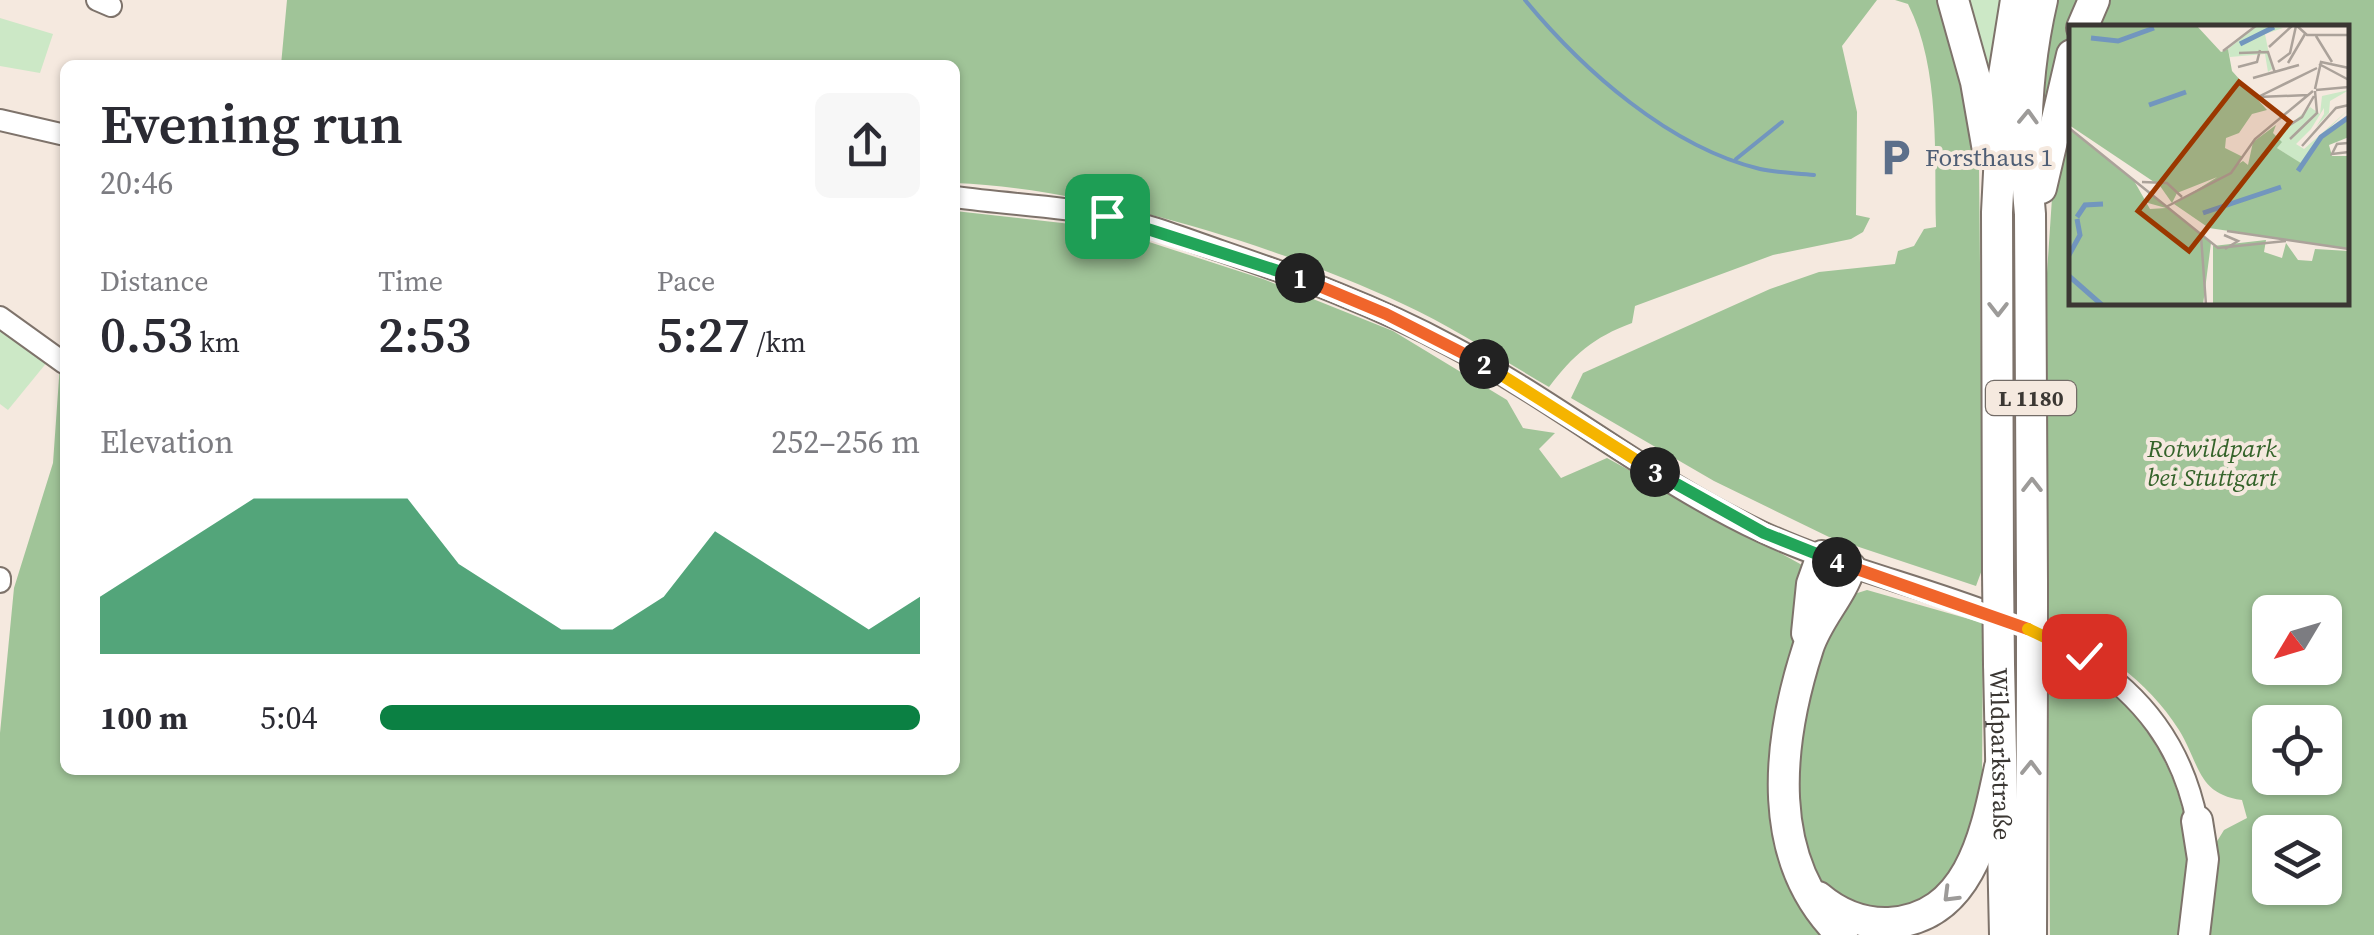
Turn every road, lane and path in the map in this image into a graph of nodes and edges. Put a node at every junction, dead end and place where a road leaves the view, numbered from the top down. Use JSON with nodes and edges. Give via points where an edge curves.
{"nodes":[{"id":1,"x":1952,"y":0,"type":"edge"},
{"id":2,"x":2016,"y":0,"type":"edge"},
{"id":3,"x":2042,"y":0,"type":"edge"},
{"id":4,"x":2094,"y":0,"type":"edge"},
{"id":5,"x":2083,"y":25,"type":"edge"},
{"id":6,"x":2069,"y":68,"type":"edge"},
{"id":7,"x":0,"y":120,"type":"edge"},
{"id":8,"x":60,"y":135,"type":"edge"},
{"id":9,"x":960,"y":198,"type":"edge"},
{"id":10,"x":1997,"y":212,"type":"junction"},
{"id":11,"x":2030,"y":214,"type":"junction"},
{"id":12,"x":0,"y":317,"type":"edge"},
{"id":13,"x":60,"y":360,"type":"edge"},
{"id":14,"x":1822,"y":556,"type":"junction"},
{"id":15,"x":1850,"y":567,"type":"junction"},
{"id":16,"x":1808,"y":646,"type":"junction"},
{"id":17,"x":2000,"y":767,"type":"junction"},
{"id":18,"x":2198,"y":821,"type":"joint"},
{"id":19,"x":1801,"y":882,"type":"junction"},
{"id":20,"x":2037,"y":928,"type":"edge"},
{"id":21,"x":1842,"y":935,"type":"edge"},
{"id":22,"x":2004,"y":935,"type":"edge"},
{"id":23,"x":2194,"y":935,"type":"edge"}],
"edges":[{"from":1,"to":10,"type":"highway","number":"L 1180","via":[[1978,93]]},
{"from":2,"to":10,"type":"highway","number":"L 1180","via":[[2004,74]]},
{"from":11,"to":3,"type":"highway","number":"L 1180","one_way":true,"via":[[2029,88]]},
{"from":4,"to":5,"type":"highway"},
{"from":6,"to":11,"type":"highway"},
{"from":7,"to":8,"type":"street"},
{"from":9,"to":14,"type":"street","via":[[1107,216],[1323,286],[1451,346],[1690,493]]},
{"from":10,"to":17,"type":"highway","name":"Wildparkstraße","number":"L 1180","one_way":true,"bridge":true},
{"from":20,"to":11,"type":"highway","name":"Wildparkstraße","number":"L 1180","one_way":true,"bridge":true,"via":[[2030,862]]},
{"from":12,"to":13,"type":"street"},
{"from":14,"to":15,"type":"street"},
{"from":14,"to":16,"type":"highway","via":[[1808,608]]},
{"from":15,"to":16,"type":"highway"},
{"from":15,"to":18,"type":"street","via":[[2016,624],[2101,666],[2131,691],[2170,744]]},
{"from":16,"to":19,"type":"highway","via":[[1784,804],[1787,842]]},
{"from":17,"to":19,"type":"highway","number":"L 1180","one_way":true,"via":[[1973,866],[1932,911],[1897,922],[1858,919]]},
{"from":17,"to":22,"type":"highway","name":"Wildparkstraße","number":"L 1180"},
{"from":18,"to":23,"type":"highway","via":[[2203,859]]},
{"from":19,"to":21,"type":"highway"}]}
